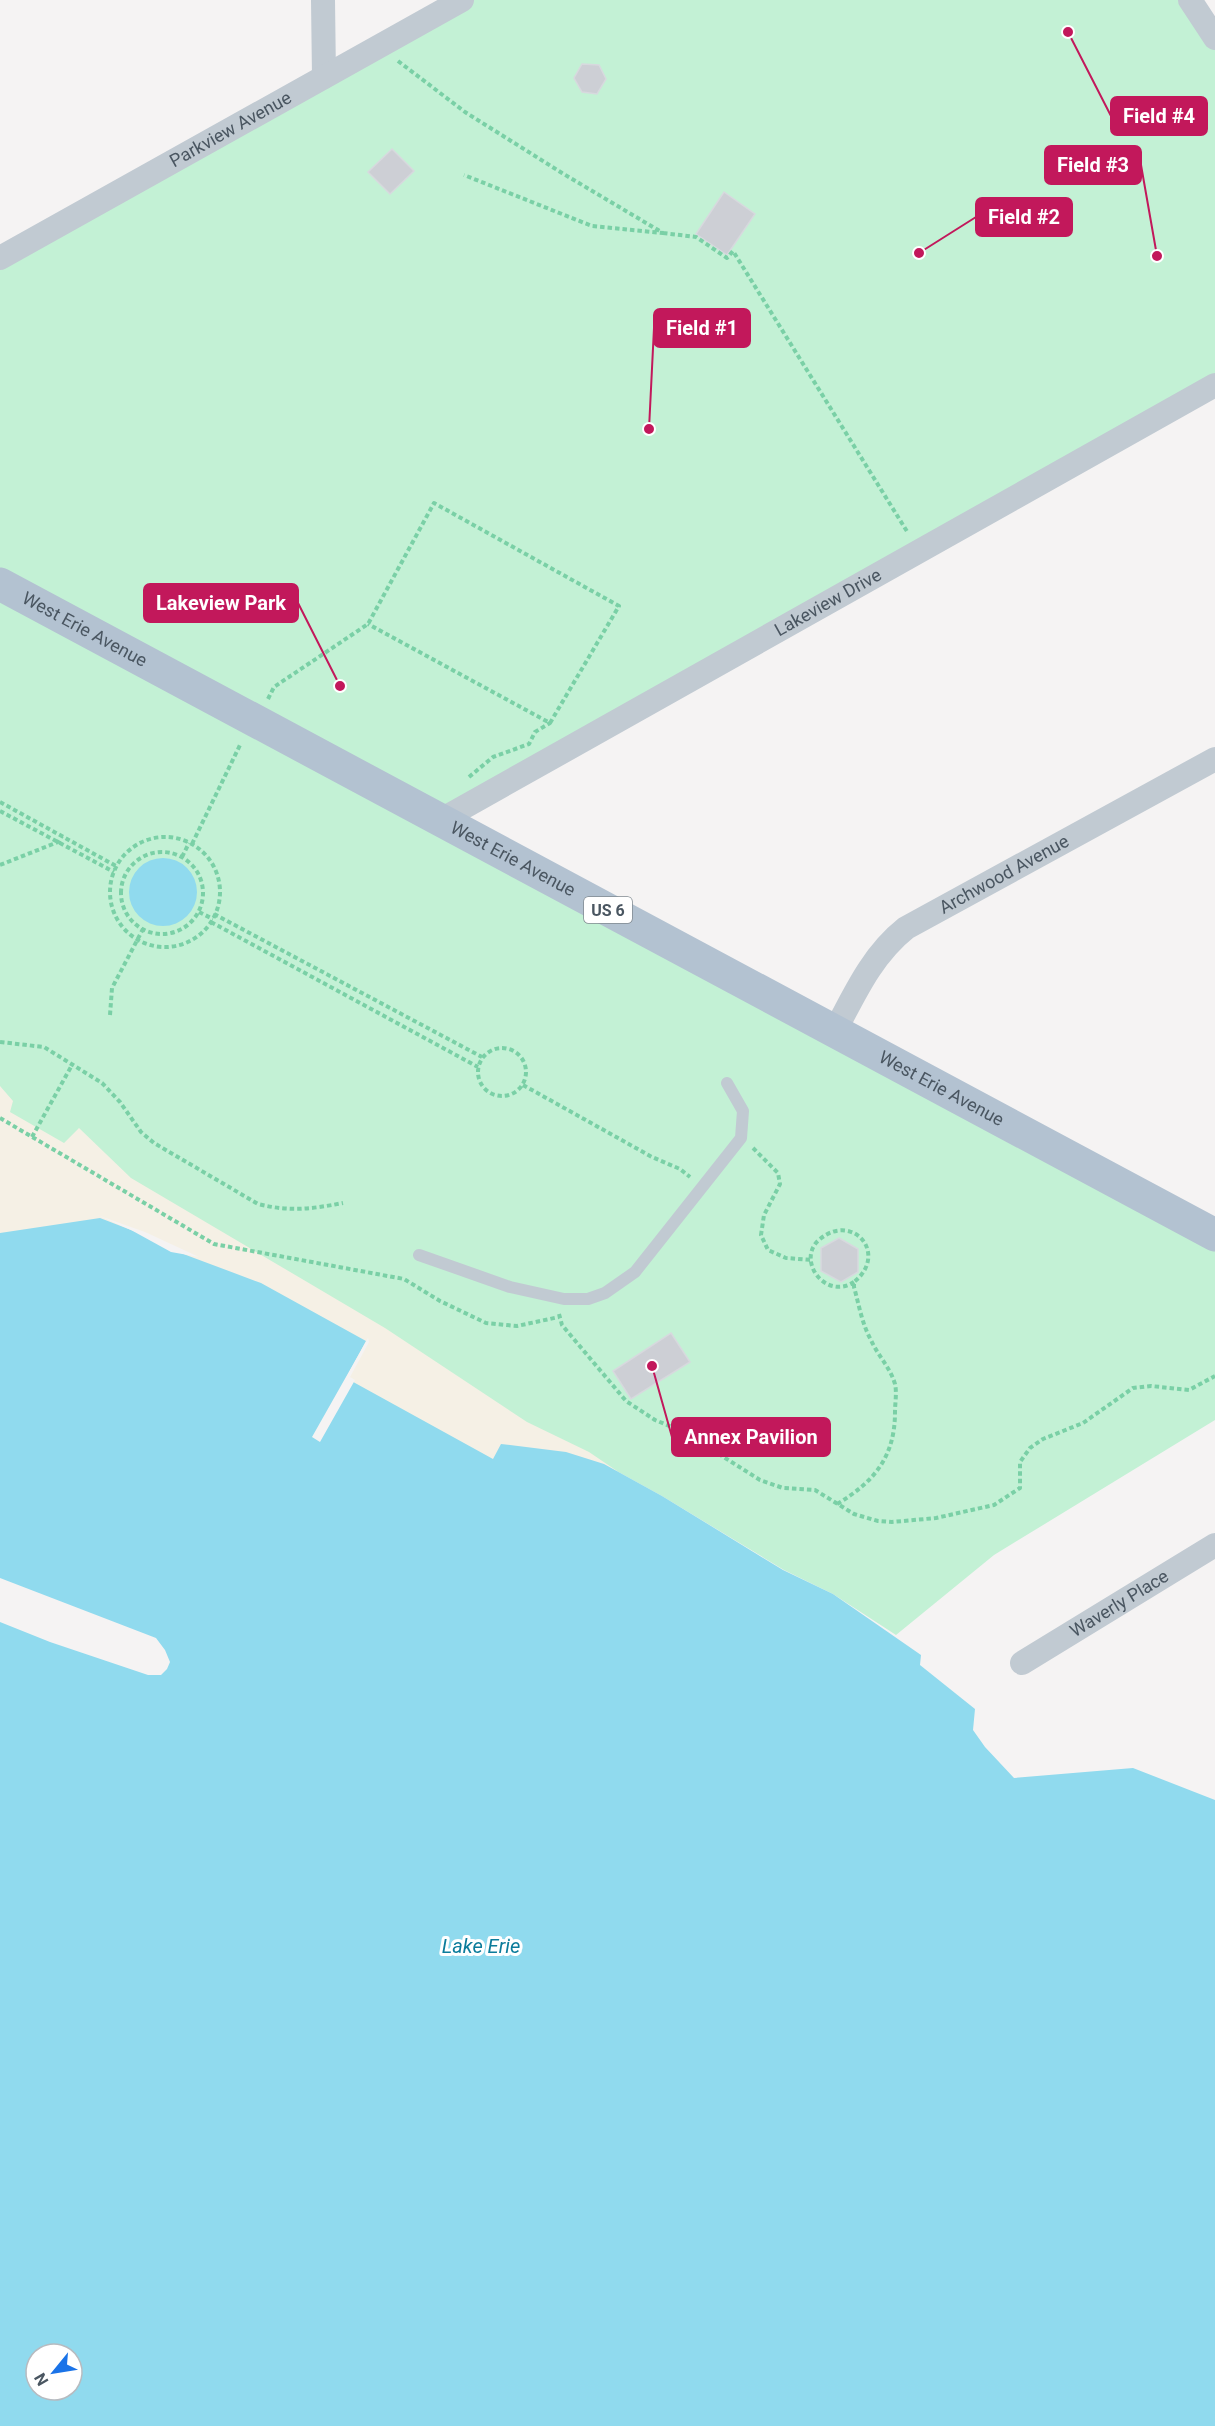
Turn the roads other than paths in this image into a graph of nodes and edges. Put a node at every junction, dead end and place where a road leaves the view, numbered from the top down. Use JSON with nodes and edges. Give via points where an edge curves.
{"nodes":[{"id":1,"x":323,"y":0,"type":"edge"},
{"id":2,"x":462,"y":0,"type":"edge"},
{"id":3,"x":1190,"y":0,"type":"edge"},
{"id":4,"x":1215,"y":38,"type":"edge"},
{"id":5,"x":324,"y":78,"type":"junction"},
{"id":6,"x":0,"y":258,"type":"edge"},
{"id":7,"x":1215,"y":384,"type":"edge"},
{"id":8,"x":0,"y":584,"type":"edge"},
{"id":9,"x":1215,"y":759,"type":"edge"},
{"id":10,"x":441,"y":820,"type":"junction"},
{"id":11,"x":835,"y":1031,"type":"junction"},
{"id":12,"x":727,"y":1083,"type":"dead end"},
{"id":13,"x":1215,"y":1235,"type":"edge"},
{"id":14,"x":419,"y":1255,"type":"dead end"},
{"id":15,"x":1215,"y":1545,"type":"edge"},
{"id":16,"x":1022,"y":1663,"type":"dead end"}],
"edges":[{"from":1,"to":5,"type":"street"},
{"from":2,"to":5,"type":"street","name":"Parkview Avenue"},
{"from":3,"to":4,"type":"street"},
{"from":5,"to":6,"type":"street","name":"Parkview Avenue"},
{"from":7,"to":10,"type":"street","name":"Lakeview Drive"},
{"from":8,"to":10,"type":"main road","name":"West Erie Avenue","number":"US 6"},
{"from":9,"to":11,"type":"street","name":"Archwood Avenue","via":[[906,928],[877,956]]},
{"from":10,"to":11,"type":"main road","name":"West Erie Avenue","number":"US 6"},
{"from":11,"to":13,"type":"main road","name":"West Erie Avenue","number":"US 6"},
{"from":12,"to":14,"type":"lane","via":[[743,1111],[741,1138],[635,1272],[605,1293],[588,1299],[564,1299],[510,1287]]},
{"from":15,"to":16,"type":"street","name":"Waverly Place"}]}
